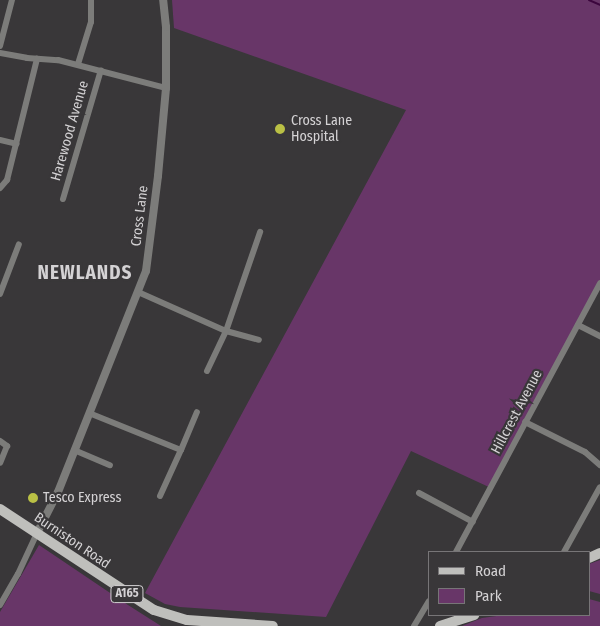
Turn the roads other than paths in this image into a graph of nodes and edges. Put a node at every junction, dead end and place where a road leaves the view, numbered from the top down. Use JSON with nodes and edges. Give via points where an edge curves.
{"nodes":[{"id":1,"x":12,"y":0,"type":"edge"},
{"id":2,"x":90,"y":0,"type":"edge"},
{"id":3,"x":164,"y":0,"type":"edge"},
{"id":4,"x":0,"y":46,"type":"edge"},
{"id":5,"x":0,"y":53,"type":"edge"},
{"id":6,"x":37,"y":59,"type":"junction"},
{"id":7,"x":78,"y":64,"type":"junction"},
{"id":8,"x":101,"y":70,"type":"junction"},
{"id":9,"x":166,"y":88,"type":"junction"},
{"id":10,"x":0,"y":140,"type":"edge"},
{"id":11,"x":17,"y":144,"type":"junction"},
{"id":12,"x":0,"y":188,"type":"edge"},
{"id":13,"x":63,"y":199,"type":"dead end"},
{"id":14,"x":260,"y":232,"type":"dead end"},
{"id":15,"x":19,"y":244,"type":"dead end"},
{"id":16,"x":600,"y":283,"type":"edge"},
{"id":17,"x":138,"y":292,"type":"junction"},
{"id":18,"x":0,"y":294,"type":"edge"},
{"id":19,"x":578,"y":325,"type":"junction"},
{"id":20,"x":226,"y":331,"type":"junction"},
{"id":21,"x":600,"y":336,"type":"edge"},
{"id":22,"x":259,"y":340,"type":"dead end"},
{"id":23,"x":207,"y":371,"type":"dead end"},
{"id":24,"x":197,"y":412,"type":"dead end"},
{"id":25,"x":89,"y":413,"type":"junction"},
{"id":26,"x":525,"y":422,"type":"junction"},
{"id":27,"x":0,"y":441,"type":"edge"},
{"id":28,"x":74,"y":450,"type":"junction"},
{"id":29,"x":181,"y":450,"type":"junction"},
{"id":30,"x":0,"y":463,"type":"edge"},
{"id":31,"x":600,"y":465,"type":"edge"},
{"id":32,"x":110,"y":466,"type":"dead end"},
{"id":33,"x":600,"y":486,"type":"edge"},
{"id":34,"x":419,"y":493,"type":"dead end"},
{"id":35,"x":160,"y":496,"type":"dead end"},
{"id":36,"x":0,"y":509,"type":"edge"},
{"id":37,"x":473,"y":522,"type":"junction"},
{"id":38,"x":37,"y":533,"type":"junction"},
{"id":39,"x":457,"y":551,"type":"edge"},
{"id":40,"x":565,"y":551,"type":"edge"},
{"id":41,"x":428,"y":603,"type":"edge"},
{"id":42,"x":0,"y":604,"type":"edge"},
{"id":43,"x":471,"y":616,"type":"edge"},
{"id":44,"x":274,"y":626,"type":"edge"},
{"id":45,"x":414,"y":626,"type":"edge"},
{"id":46,"x":440,"y":626,"type":"edge"}],
"edges":[{"from":1,"to":4,"type":"street"},
{"from":2,"to":7,"type":"street","via":[[91,22]]},
{"from":3,"to":9,"type":"street","name":"Cross Lane"},
{"from":5,"to":6,"type":"street"},
{"from":6,"to":7,"type":"street"},
{"from":6,"to":11,"type":"street"},
{"from":7,"to":8,"type":"street"},
{"from":8,"to":9,"type":"street"},
{"from":8,"to":13,"type":"street","name":"Harewood Avenue"},
{"from":9,"to":17,"type":"street","name":"Cross Lane","via":[[146,271]]},
{"from":10,"to":11,"type":"street"},
{"from":11,"to":12,"type":"street","via":[[7,180]]},
{"from":14,"to":20,"type":"street"},
{"from":15,"to":18,"type":"street"},
{"from":16,"to":19,"type":"street","name":"Hillcrest Avenue"},
{"from":17,"to":20,"type":"street"},
{"from":17,"to":25,"type":"street","name":"Cross Lane"},
{"from":19,"to":21,"type":"street"},
{"from":19,"to":26,"type":"street","name":"Hillcrest Avenue"},
{"from":20,"to":22,"type":"street"},
{"from":20,"to":23,"type":"street"},
{"from":24,"to":29,"type":"street"},
{"from":25,"to":28,"type":"street","name":"Cross Lane"},
{"from":25,"to":29,"type":"street"},
{"from":26,"to":31,"type":"street","via":[[585,452]]},
{"from":26,"to":37,"type":"street","name":"Hillcrest Avenue"},
{"from":27,"to":30,"type":"street","via":[[7,446]]},
{"from":28,"to":32,"type":"street"},
{"from":28,"to":38,"type":"street","name":"Cross Lane"},
{"from":29,"to":35,"type":"street"},
{"from":33,"to":40,"type":"street"},
{"from":34,"to":37,"type":"street"},
{"from":36,"to":38,"type":"main road","name":"Burniston Road","number":"A165"},
{"from":37,"to":39,"type":"street","name":"Hillcrest Avenue"},
{"from":38,"to":42,"type":"street"},
{"from":38,"to":44,"type":"main road","name":"Burniston Road","number":"A165","via":[[154,610],[187,620]]},
{"from":41,"to":45,"type":"street"},
{"from":43,"to":46,"type":"main road"}]}
